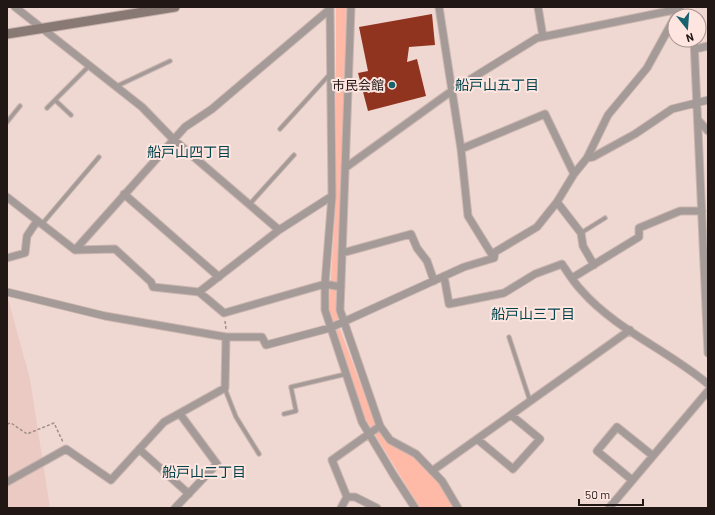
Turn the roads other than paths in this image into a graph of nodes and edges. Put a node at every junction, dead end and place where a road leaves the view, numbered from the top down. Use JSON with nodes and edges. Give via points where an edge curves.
{"nodes":[{"id":1,"x":15,"y":7,"type":"edge"},
{"id":2,"x":175,"y":7,"type":"edge"},
{"id":3,"x":351,"y":7,"type":"edge"},
{"id":4,"x":439,"y":7,"type":"edge"},
{"id":5,"x":538,"y":7,"type":"edge"},
{"id":6,"x":330,"y":8,"type":"edge"},
{"id":7,"x":667,"y":14,"type":"edge"},
{"id":8,"x":44,"y":29,"type":"junction"},
{"id":9,"x":667,"y":33,"type":"edge"},
{"id":10,"x":7,"y":34,"type":"edge"},
{"id":11,"x":543,"y":37,"type":"junction"},
{"id":12,"x":708,"y":46,"type":"edge"},
{"id":13,"x":695,"y":49,"type":"joint"},
{"id":14,"x":170,"y":61,"type":"dead end"},
{"id":15,"x":90,"y":65,"type":"junction"},
{"id":16,"x":331,"y":73,"type":"junction"},
{"id":17,"x":117,"y":86,"type":"junction"},
{"id":18,"x":453,"y":90,"type":"junction"},
{"id":19,"x":55,"y":100,"type":"junction"},
{"id":20,"x":708,"y":100,"type":"edge"},
{"id":21,"x":698,"y":102,"type":"junction"},
{"id":22,"x":20,"y":106,"type":"dead end"},
{"id":23,"x":47,"y":108,"type":"dead end"},
{"id":24,"x":71,"y":115,"type":"dead end"},
{"id":25,"x":699,"y":121,"type":"junction"},
{"id":26,"x":7,"y":122,"type":"edge"},
{"id":27,"x":280,"y":129,"type":"dead end"},
{"id":28,"x":708,"y":131,"type":"edge"},
{"id":29,"x":172,"y":139,"type":"junction"},
{"id":30,"x":461,"y":148,"type":"junction"},
{"id":31,"x":294,"y":155,"type":"dead end"},
{"id":32,"x":99,"y":157,"type":"dead end"},
{"id":33,"x":587,"y":158,"type":"junction"},
{"id":34,"x":345,"y":168,"type":"junction"},
{"id":35,"x":574,"y":174,"type":"junction"},
{"id":36,"x":124,"y":194,"type":"junction"},
{"id":37,"x":332,"y":196,"type":"junction"},
{"id":38,"x":7,"y":197,"type":"edge"},
{"id":39,"x":557,"y":202,"type":"junction"},
{"id":40,"x":249,"y":205,"type":"junction"},
{"id":41,"x":702,"y":211,"type":"junction"},
{"id":42,"x":605,"y":218,"type":"dead end"},
{"id":43,"x":40,"y":223,"type":"junction"},
{"id":44,"x":279,"y":230,"type":"junction"},
{"id":45,"x":581,"y":233,"type":"junction"},
{"id":46,"x":75,"y":250,"type":"junction"},
{"id":47,"x":342,"y":253,"type":"junction"},
{"id":48,"x":7,"y":258,"type":"edge"},
{"id":49,"x":494,"y":258,"type":"junction"},
{"id":50,"x":594,"y":265,"type":"junction"},
{"id":51,"x":444,"y":276,"type":"junction"},
{"id":52,"x":219,"y":277,"type":"junction"},
{"id":53,"x":572,"y":278,"type":"junction"},
{"id":54,"x":434,"y":281,"type":"junction"},
{"id":55,"x":325,"y":284,"type":"junction"},
{"id":56,"x":341,"y":287,"type":"junction"},
{"id":57,"x":7,"y":292,"type":"edge"},
{"id":58,"x":199,"y":292,"type":"junction"},
{"id":59,"x":343,"y":322,"type":"junction"},
{"id":60,"x":330,"y":328,"type":"junction"},
{"id":61,"x":630,"y":330,"type":"junction"},
{"id":62,"x":226,"y":337,"type":"junction"},
{"id":63,"x":509,"y":337,"type":"dead end"},
{"id":64,"x":708,"y":353,"type":"edge"},
{"id":65,"x":346,"y":374,"type":"junction"},
{"id":66,"x":708,"y":384,"type":"edge"},
{"id":67,"x":225,"y":388,"type":"junction"},
{"id":68,"x":708,"y":391,"type":"edge"},
{"id":69,"x":530,"y":401,"type":"junction"},
{"id":70,"x":180,"y":414,"type":"junction"},
{"id":71,"x":284,"y":414,"type":"dead end"},
{"id":72,"x":511,"y":415,"type":"junction"},
{"id":73,"x":380,"y":426,"type":"junction"},
{"id":74,"x":369,"y":434,"type":"junction"},
{"id":75,"x":478,"y":439,"type":"junction"},
{"id":76,"x":139,"y":450,"type":"junction"},
{"id":77,"x":258,"y":454,"type":"dead end"},
{"id":78,"x":652,"y":455,"type":"junction"},
{"id":79,"x":432,"y":471,"type":"junction"},
{"id":80,"x":632,"y":480,"type":"junction"},
{"id":81,"x":7,"y":482,"type":"edge"},
{"id":82,"x":189,"y":494,"type":"junction"},
{"id":83,"x":347,"y":497,"type":"junction"},
{"id":84,"x":175,"y":508,"type":"edge"},
{"id":85,"x":341,"y":508,"type":"edge"},
{"id":86,"x":377,"y":508,"type":"edge"},
{"id":87,"x":415,"y":508,"type":"edge"},
{"id":88,"x":458,"y":508,"type":"edge"},
{"id":89,"x":609,"y":508,"type":"edge"}],
"edges":[{"from":1,"to":8,"type":"street"},
{"from":2,"to":8,"type":"main road"},
{"from":3,"to":34,"type":"street"},
{"from":4,"to":18,"type":"street"},
{"from":5,"to":11,"type":"street"},
{"from":6,"to":16,"type":"street"},
{"from":6,"to":29,"type":"street","via":[[212,109]]},
{"from":7,"to":11,"type":"street"},
{"from":8,"to":10,"type":"main road"},
{"from":8,"to":15,"type":"street"},
{"from":9,"to":33,"type":"street","via":[[647,68],[608,115]]},
{"from":11,"to":18,"type":"street","via":[[537,38]]},
{"from":12,"to":13,"type":"street"},
{"from":13,"to":21,"type":"street"},
{"from":14,"to":17,"type":"lane"},
{"from":15,"to":17,"type":"street"},
{"from":15,"to":19,"type":"lane"},
{"from":16,"to":27,"type":"lane"},
{"from":16,"to":37,"type":"street"},
{"from":17,"to":29,"type":"street","via":[[142,107]]},
{"from":18,"to":30,"type":"street"},
{"from":18,"to":34,"type":"street"},
{"from":19,"to":23,"type":"lane"},
{"from":19,"to":24,"type":"lane"},
{"from":20,"to":21,"type":"street"},
{"from":21,"to":25,"type":"street"},
{"from":21,"to":33,"type":"street","via":[[672,109],[635,134]]},
{"from":22,"to":26,"type":"lane"},
{"from":25,"to":28,"type":"street"},
{"from":25,"to":41,"type":"street"},
{"from":29,"to":36,"type":"street"},
{"from":29,"to":40,"type":"street"},
{"from":30,"to":35,"type":"street","via":[[545,114]]},
{"from":30,"to":49,"type":"street","via":[[468,216]]},
{"from":31,"to":40,"type":"lane"},
{"from":32,"to":43,"type":"lane"},
{"from":33,"to":35,"type":"street"},
{"from":34,"to":47,"type":"street"},
{"from":35,"to":39,"type":"street"},
{"from":36,"to":46,"type":"street"},
{"from":36,"to":52,"type":"street"},
{"from":37,"to":44,"type":"street"},
{"from":37,"to":55,"type":"street"},
{"from":38,"to":43,"type":"street"},
{"from":39,"to":45,"type":"street"},
{"from":39,"to":49,"type":"street","via":[[538,227],[495,252]]},
{"from":40,"to":44,"type":"street"},
{"from":41,"to":50,"type":"street","via":[[680,211],[639,228],[639,237]]},
{"from":41,"to":64,"type":"street"},
{"from":42,"to":45,"type":"lane"},
{"from":43,"to":46,"type":"street"},
{"from":43,"to":48,"type":"street","via":[[27,236],[25,253]]},
{"from":44,"to":52,"type":"street"},
{"from":45,"to":50,"type":"street","via":[[583,246]]},
{"from":46,"to":58,"type":"street","via":[[115,249],[151,282],[153,287]]},
{"from":47,"to":54,"type":"street","via":[[411,234],[427,261]]},
{"from":47,"to":56,"type":"street"},
{"from":49,"to":51,"type":"street"},
{"from":50,"to":53,"type":"street"},
{"from":51,"to":53,"type":"street","via":[[449,304],[504,293],[535,274],[562,264]]},
{"from":51,"to":54,"type":"street"},
{"from":52,"to":58,"type":"street"},
{"from":53,"to":61,"type":"street","via":[[599,308]]},
{"from":54,"to":59,"type":"street"},
{"from":55,"to":56,"type":"street"},
{"from":55,"to":58,"type":"street","via":[[224,313]]},
{"from":55,"to":60,"type":"street","via":[[325,310]]},
{"from":56,"to":59,"type":"street","via":[[340,310]]},
{"from":57,"to":62,"type":"street","via":[[105,316]]},
{"from":59,"to":60,"type":"street"},
{"from":59,"to":73,"type":"street"},
{"from":60,"to":62,"type":"street","via":[[266,346],[262,337]]},
{"from":60,"to":65,"type":"street"},
{"from":61,"to":66,"type":"street","via":[[688,367]]},
{"from":61,"to":69,"type":"street"},
{"from":62,"to":67,"type":"street"},
{"from":63,"to":69,"type":"lane"},
{"from":65,"to":71,"type":"lane","via":[[291,387],[296,411]]},
{"from":65,"to":74,"type":"street","via":[[362,422]]},
{"from":67,"to":70,"type":"street"},
{"from":67,"to":77,"type":"lane","via":[[236,418]]},
{"from":68,"to":78,"type":"street"},
{"from":69,"to":72,"type":"street"},
{"from":70,"to":76,"type":"street","via":[[164,422]]},
{"from":70,"to":82,"type":"street","via":[[217,464]]},
{"from":72,"to":75,"type":"street"},
{"from":72,"to":75,"type":"street","via":[[540,439],[512,469]]},
{"from":73,"to":74,"type":"street"},
{"from":73,"to":79,"type":"street","via":[[390,440],[416,454]]},
{"from":74,"to":83,"type":"street","via":[[332,460]]},
{"from":74,"to":87,"type":"street"},
{"from":75,"to":79,"type":"street"},
{"from":76,"to":81,"type":"street","via":[[111,480],[66,449]]},
{"from":76,"to":82,"type":"street"},
{"from":78,"to":80,"type":"street"},
{"from":78,"to":80,"type":"street","via":[[617,427],[597,451]]},
{"from":79,"to":88,"type":"street","via":[[442,481]]},
{"from":80,"to":89,"type":"street"},
{"from":82,"to":84,"type":"street"},
{"from":83,"to":85,"type":"street"},
{"from":83,"to":86,"type":"street","via":[[355,497]]}]}
